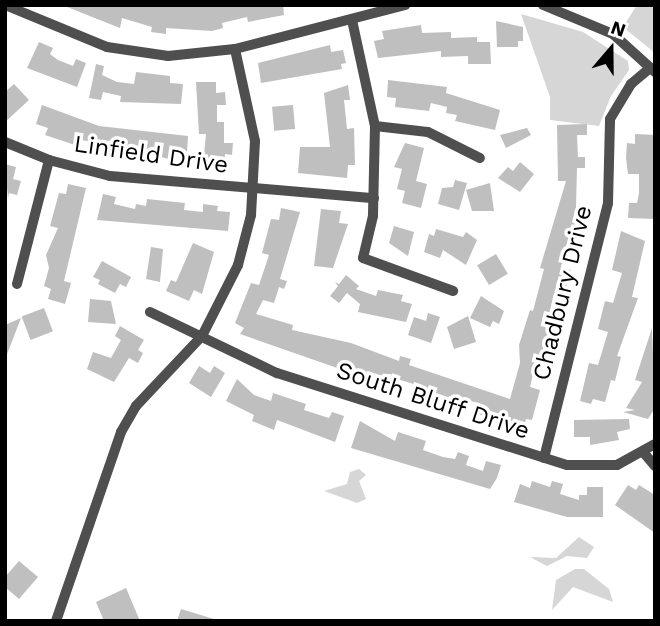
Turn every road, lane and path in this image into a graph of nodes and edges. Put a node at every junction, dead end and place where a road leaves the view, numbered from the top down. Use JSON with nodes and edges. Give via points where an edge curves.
{"nodes":[{"id":1,"x":5,"y":5,"type":"edge"},
{"id":2,"x":405,"y":5,"type":"edge"},
{"id":3,"x":543,"y":5,"type":"edge"},
{"id":4,"x":352,"y":20,"type":"junction"},
{"id":5,"x":235,"y":49,"type":"junction"},
{"id":6,"x":652,"y":70,"type":"edge"},
{"id":7,"x":375,"y":126,"type":"junction"},
{"id":8,"x":5,"y":142,"type":"edge"},
{"id":9,"x":480,"y":158,"type":"dead end"},
{"id":10,"x":49,"y":160,"type":"junction"},
{"id":11,"x":254,"y":189,"type":"junction"},
{"id":12,"x":374,"y":198,"type":"junction"},
{"id":13,"x":17,"y":285,"type":"dead end"},
{"id":14,"x":453,"y":291,"type":"dead end"},
{"id":15,"x":150,"y":312,"type":"dead end"},
{"id":16,"x":202,"y":336,"type":"junction"},
{"id":17,"x":655,"y":444,"type":"edge"},
{"id":18,"x":644,"y":453,"type":"junction"},
{"id":19,"x":544,"y":458,"type":"junction"},
{"id":20,"x":655,"y":466,"type":"edge"},
{"id":21,"x":55,"y":621,"type":"edge"}],
"edges":[{"from":1,"to":5,"type":"street","via":[[75,35],[128,51],[189,55]]},
{"from":2,"to":4,"type":"street"},
{"from":3,"to":6,"type":"street","via":[[613,34]]},
{"from":4,"to":5,"type":"street"},
{"from":4,"to":7,"type":"street"},
{"from":5,"to":11,"type":"street","via":[[255,141]]},
{"from":6,"to":19,"type":"street","name":"Chadbury Drive","via":[[631,84],[611,119],[608,203]]},
{"from":7,"to":9,"type":"street","via":[[428,132]]},
{"from":7,"to":12,"type":"street"},
{"from":8,"to":10,"type":"street","name":"Linfield Drive"},
{"from":10,"to":11,"type":"street","name":"Linfield Drive","via":[[110,176]]},
{"from":10,"to":13,"type":"street"},
{"from":11,"to":12,"type":"street","name":"Linfield Drive"},
{"from":11,"to":16,"type":"street","via":[[238,265]]},
{"from":12,"to":14,"type":"street","via":[[363,258]]},
{"from":15,"to":16,"type":"street","name":"South Bluff Drive"},
{"from":16,"to":19,"type":"street","name":"South Bluff Drive","via":[[277,373]]},
{"from":16,"to":21,"type":"street","via":[[136,406],[121,432]]},
{"from":17,"to":18,"type":"street","name":"South Bluff Drive"},
{"from":18,"to":19,"type":"street","name":"South Bluff Drive","via":[[601,468]]},
{"from":18,"to":20,"type":"street"}]}
